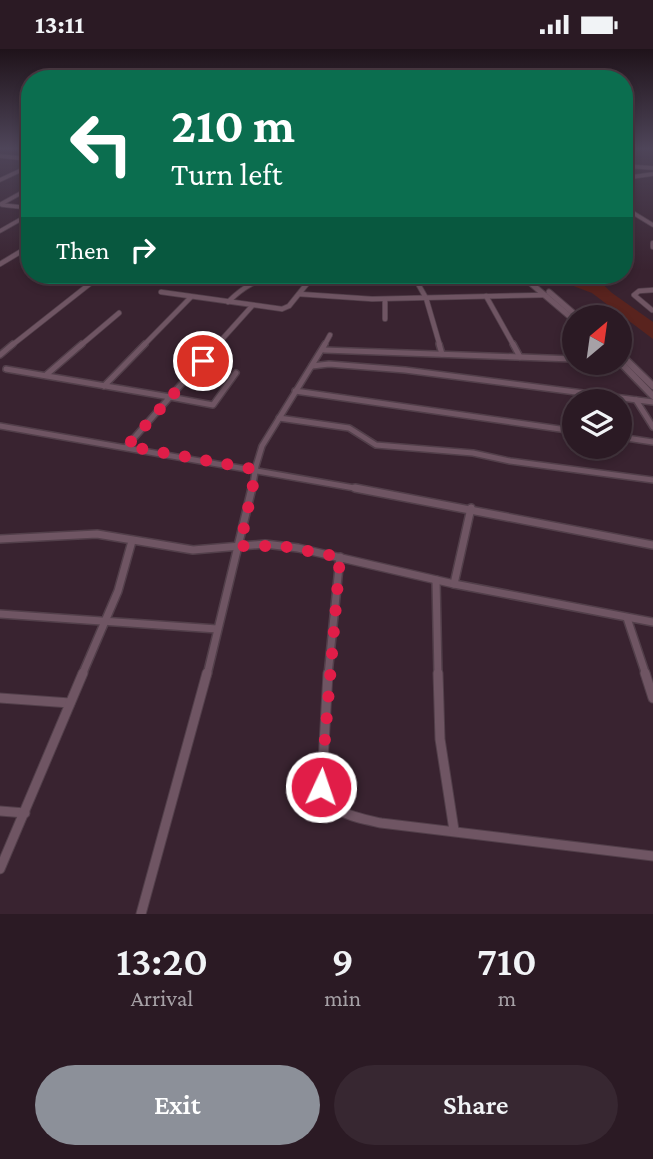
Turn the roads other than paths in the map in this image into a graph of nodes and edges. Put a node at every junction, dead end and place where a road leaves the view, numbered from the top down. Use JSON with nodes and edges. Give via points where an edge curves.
{"nodes":[{"id":1,"x":21,"y":193,"type":"edge"},
{"id":2,"x":0,"y":204,"type":"edge"},
{"id":3,"x":21,"y":207,"type":"edge"},
{"id":4,"x":633,"y":213,"type":"edge"},
{"id":5,"x":21,"y":219,"type":"edge"},
{"id":6,"x":0,"y":224,"type":"edge"},
{"id":7,"x":653,"y":225,"type":"edge"},
{"id":8,"x":9,"y":226,"type":"junction"},
{"id":9,"x":0,"y":231,"type":"edge"},
{"id":10,"x":21,"y":251,"type":"edge"},
{"id":11,"x":0,"y":264,"type":"edge"},
{"id":12,"x":90,"y":284,"type":"edge"},
{"id":13,"x":251,"y":284,"type":"edge"},
{"id":14,"x":307,"y":284,"type":"edge"},
{"id":15,"x":417,"y":284,"type":"edge"},
{"id":16,"x":532,"y":284,"type":"edge"},
{"id":17,"x":538,"y":284,"type":"edge"},
{"id":18,"x":653,"y":290,"type":"edge"},
{"id":19,"x":161,"y":292,"type":"dead end"},
{"id":20,"x":299,"y":294,"type":"junction"},
{"id":21,"x":545,"y":295,"type":"junction"},
{"id":22,"x":486,"y":296,"type":"junction"},
{"id":23,"x":191,"y":297,"type":"junction"},
{"id":24,"x":426,"y":298,"type":"junction"},
{"id":25,"x":385,"y":299,"type":"junction"},
{"id":26,"x":228,"y":302,"type":"junction"},
{"id":27,"x":252,"y":306,"type":"junction"},
{"id":28,"x":562,"y":306,"type":"edge"},
{"id":29,"x":562,"y":308,"type":"edge"},
{"id":30,"x":652,"y":310,"type":"edge"},
{"id":31,"x":119,"y":313,"type":"dead end"},
{"id":32,"x":384,"y":319,"type":"dead end"},
{"id":33,"x":330,"y":335,"type":"dead end"},
{"id":34,"x":324,"y":349,"type":"junction"},
{"id":35,"x":442,"y":354,"type":"junction"},
{"id":36,"x":0,"y":355,"type":"edge"},
{"id":37,"x":520,"y":356,"type":"junction"},
{"id":38,"x":562,"y":358,"type":"edge"},
{"id":39,"x":312,"y":366,"type":"junction"},
{"id":40,"x":632,"y":366,"type":"edge"},
{"id":41,"x":6,"y":369,"type":"dead end"},
{"id":42,"x":236,"y":373,"type":"dead end"},
{"id":43,"x":632,"y":374,"type":"edge"},
{"id":44,"x":46,"y":375,"type":"junction"},
{"id":45,"x":104,"y":386,"type":"junction"},
{"id":46,"x":653,"y":386,"type":"edge"},
{"id":47,"x":295,"y":391,"type":"junction"},
{"id":48,"x":653,"y":395,"type":"edge"},
{"id":49,"x":170,"y":397,"type":"junction"},
{"id":50,"x":636,"y":400,"type":"junction"},
{"id":51,"x":653,"y":402,"type":"edge"},
{"id":52,"x":279,"y":418,"type":"junction"},
{"id":53,"x":0,"y":426,"type":"edge"},
{"id":54,"x":653,"y":427,"type":"edge"},
{"id":55,"x":562,"y":429,"type":"edge"},
{"id":56,"x":632,"y":439,"type":"edge"},
{"id":57,"x":653,"y":442,"type":"edge"},
{"id":58,"x":127,"y":446,"type":"junction"},
{"id":59,"x":253,"y":469,"type":"junction"},
{"id":60,"x":653,"y":480,"type":"edge"},
{"id":61,"x":471,"y":508,"type":"junction"},
{"id":62,"x":0,"y":539,"type":"edge"},
{"id":63,"x":132,"y":541,"type":"junction"},
{"id":64,"x":653,"y":545,"type":"edge"},
{"id":65,"x":240,"y":546,"type":"junction"},
{"id":66,"x":340,"y":557,"type":"junction"},
{"id":67,"x":436,"y":580,"type":"junction"},
{"id":68,"x":454,"y":584,"type":"junction"},
{"id":69,"x":0,"y":614,"type":"edge"},
{"id":70,"x":627,"y":618,"type":"junction"},
{"id":71,"x":105,"y":621,"type":"junction"},
{"id":72,"x":653,"y":622,"type":"edge"},
{"id":73,"x":217,"y":629,"type":"junction"},
{"id":74,"x":0,"y":698,"type":"edge"},
{"id":75,"x":653,"y":698,"type":"edge"},
{"id":76,"x":70,"y":703,"type":"junction"},
{"id":77,"x":0,"y":811,"type":"edge"},
{"id":78,"x":25,"y":813,"type":"junction"},
{"id":79,"x":454,"y":830,"type":"junction"},
{"id":80,"x":653,"y":856,"type":"edge"},
{"id":81,"x":0,"y":869,"type":"edge"},
{"id":82,"x":141,"y":914,"type":"edge"}],
"edges":[{"from":1,"to":2,"type":"street"},
{"from":2,"to":3,"type":"street"},
{"from":4,"to":7,"type":"street"},
{"from":5,"to":8,"type":"street"},
{"from":6,"to":8,"type":"street"},
{"from":8,"to":9,"type":"street"},
{"from":10,"to":11,"type":"street"},
{"from":12,"to":36,"type":"street"},
{"from":13,"to":26,"type":"street"},
{"from":14,"to":20,"type":"street"},
{"from":15,"to":24,"type":"street"},
{"from":16,"to":21,"type":"street"},
{"from":17,"to":28,"type":"street"},
{"from":18,"to":30,"type":"street","via":[[639,291],[634,297]]},
{"from":19,"to":23,"type":"street"},
{"from":20,"to":25,"type":"street"},
{"from":20,"to":27,"type":"street","via":[[285,309]]},
{"from":21,"to":22,"type":"street"},
{"from":21,"to":29,"type":"street"},
{"from":22,"to":24,"type":"street"},
{"from":22,"to":37,"type":"street"},
{"from":23,"to":26,"type":"street"},
{"from":23,"to":45,"type":"street"},
{"from":24,"to":25,"type":"street"},
{"from":24,"to":35,"type":"street"},
{"from":25,"to":32,"type":"street"},
{"from":26,"to":27,"type":"street"},
{"from":27,"to":49,"type":"street"},
{"from":31,"to":44,"type":"street"},
{"from":33,"to":34,"type":"street"},
{"from":34,"to":35,"type":"street"},
{"from":34,"to":39,"type":"street"},
{"from":35,"to":37,"type":"street"},
{"from":37,"to":38,"type":"street"},
{"from":39,"to":47,"type":"street"},
{"from":39,"to":50,"type":"street","via":[[405,370]]},
{"from":40,"to":46,"type":"street"},
{"from":41,"to":44,"type":"street"},
{"from":42,"to":49,"type":"street","via":[[213,405]]},
{"from":43,"to":48,"type":"street"},
{"from":44,"to":45,"type":"street"},
{"from":45,"to":49,"type":"street"},
{"from":47,"to":52,"type":"street"},
{"from":47,"to":55,"type":"street"},
{"from":49,"to":58,"type":"street"},
{"from":50,"to":51,"type":"street"},
{"from":50,"to":54,"type":"street"},
{"from":52,"to":59,"type":"street"},
{"from":52,"to":60,"type":"street","via":[[349,428],[376,445],[473,453]]},
{"from":53,"to":58,"type":"street"},
{"from":56,"to":57,"type":"street"},
{"from":58,"to":59,"type":"street"},
{"from":59,"to":61,"type":"street"},
{"from":59,"to":65,"type":"street"},
{"from":61,"to":64,"type":"street"},
{"from":61,"to":68,"type":"street"},
{"from":62,"to":63,"type":"street","via":[[97,534]]},
{"from":63,"to":65,"type":"street","via":[[193,550]]},
{"from":63,"to":71,"type":"street"},
{"from":65,"to":66,"type":"street","via":[[265,544]]},
{"from":65,"to":73,"type":"street"},
{"from":66,"to":67,"type":"street"},
{"from":66,"to":79,"type":"street","via":[[321,787],[340,810],[360,818]]},
{"from":67,"to":68,"type":"street"},
{"from":67,"to":79,"type":"street","via":[[440,739]]},
{"from":68,"to":70,"type":"street"},
{"from":69,"to":71,"type":"street"},
{"from":70,"to":72,"type":"street"},
{"from":70,"to":75,"type":"street"},
{"from":71,"to":73,"type":"street"},
{"from":71,"to":76,"type":"street"},
{"from":73,"to":82,"type":"street","via":[[185,764]]},
{"from":74,"to":76,"type":"street"},
{"from":76,"to":78,"type":"street"},
{"from":77,"to":78,"type":"street"},
{"from":78,"to":81,"type":"street"},
{"from":79,"to":80,"type":"street"}]}
